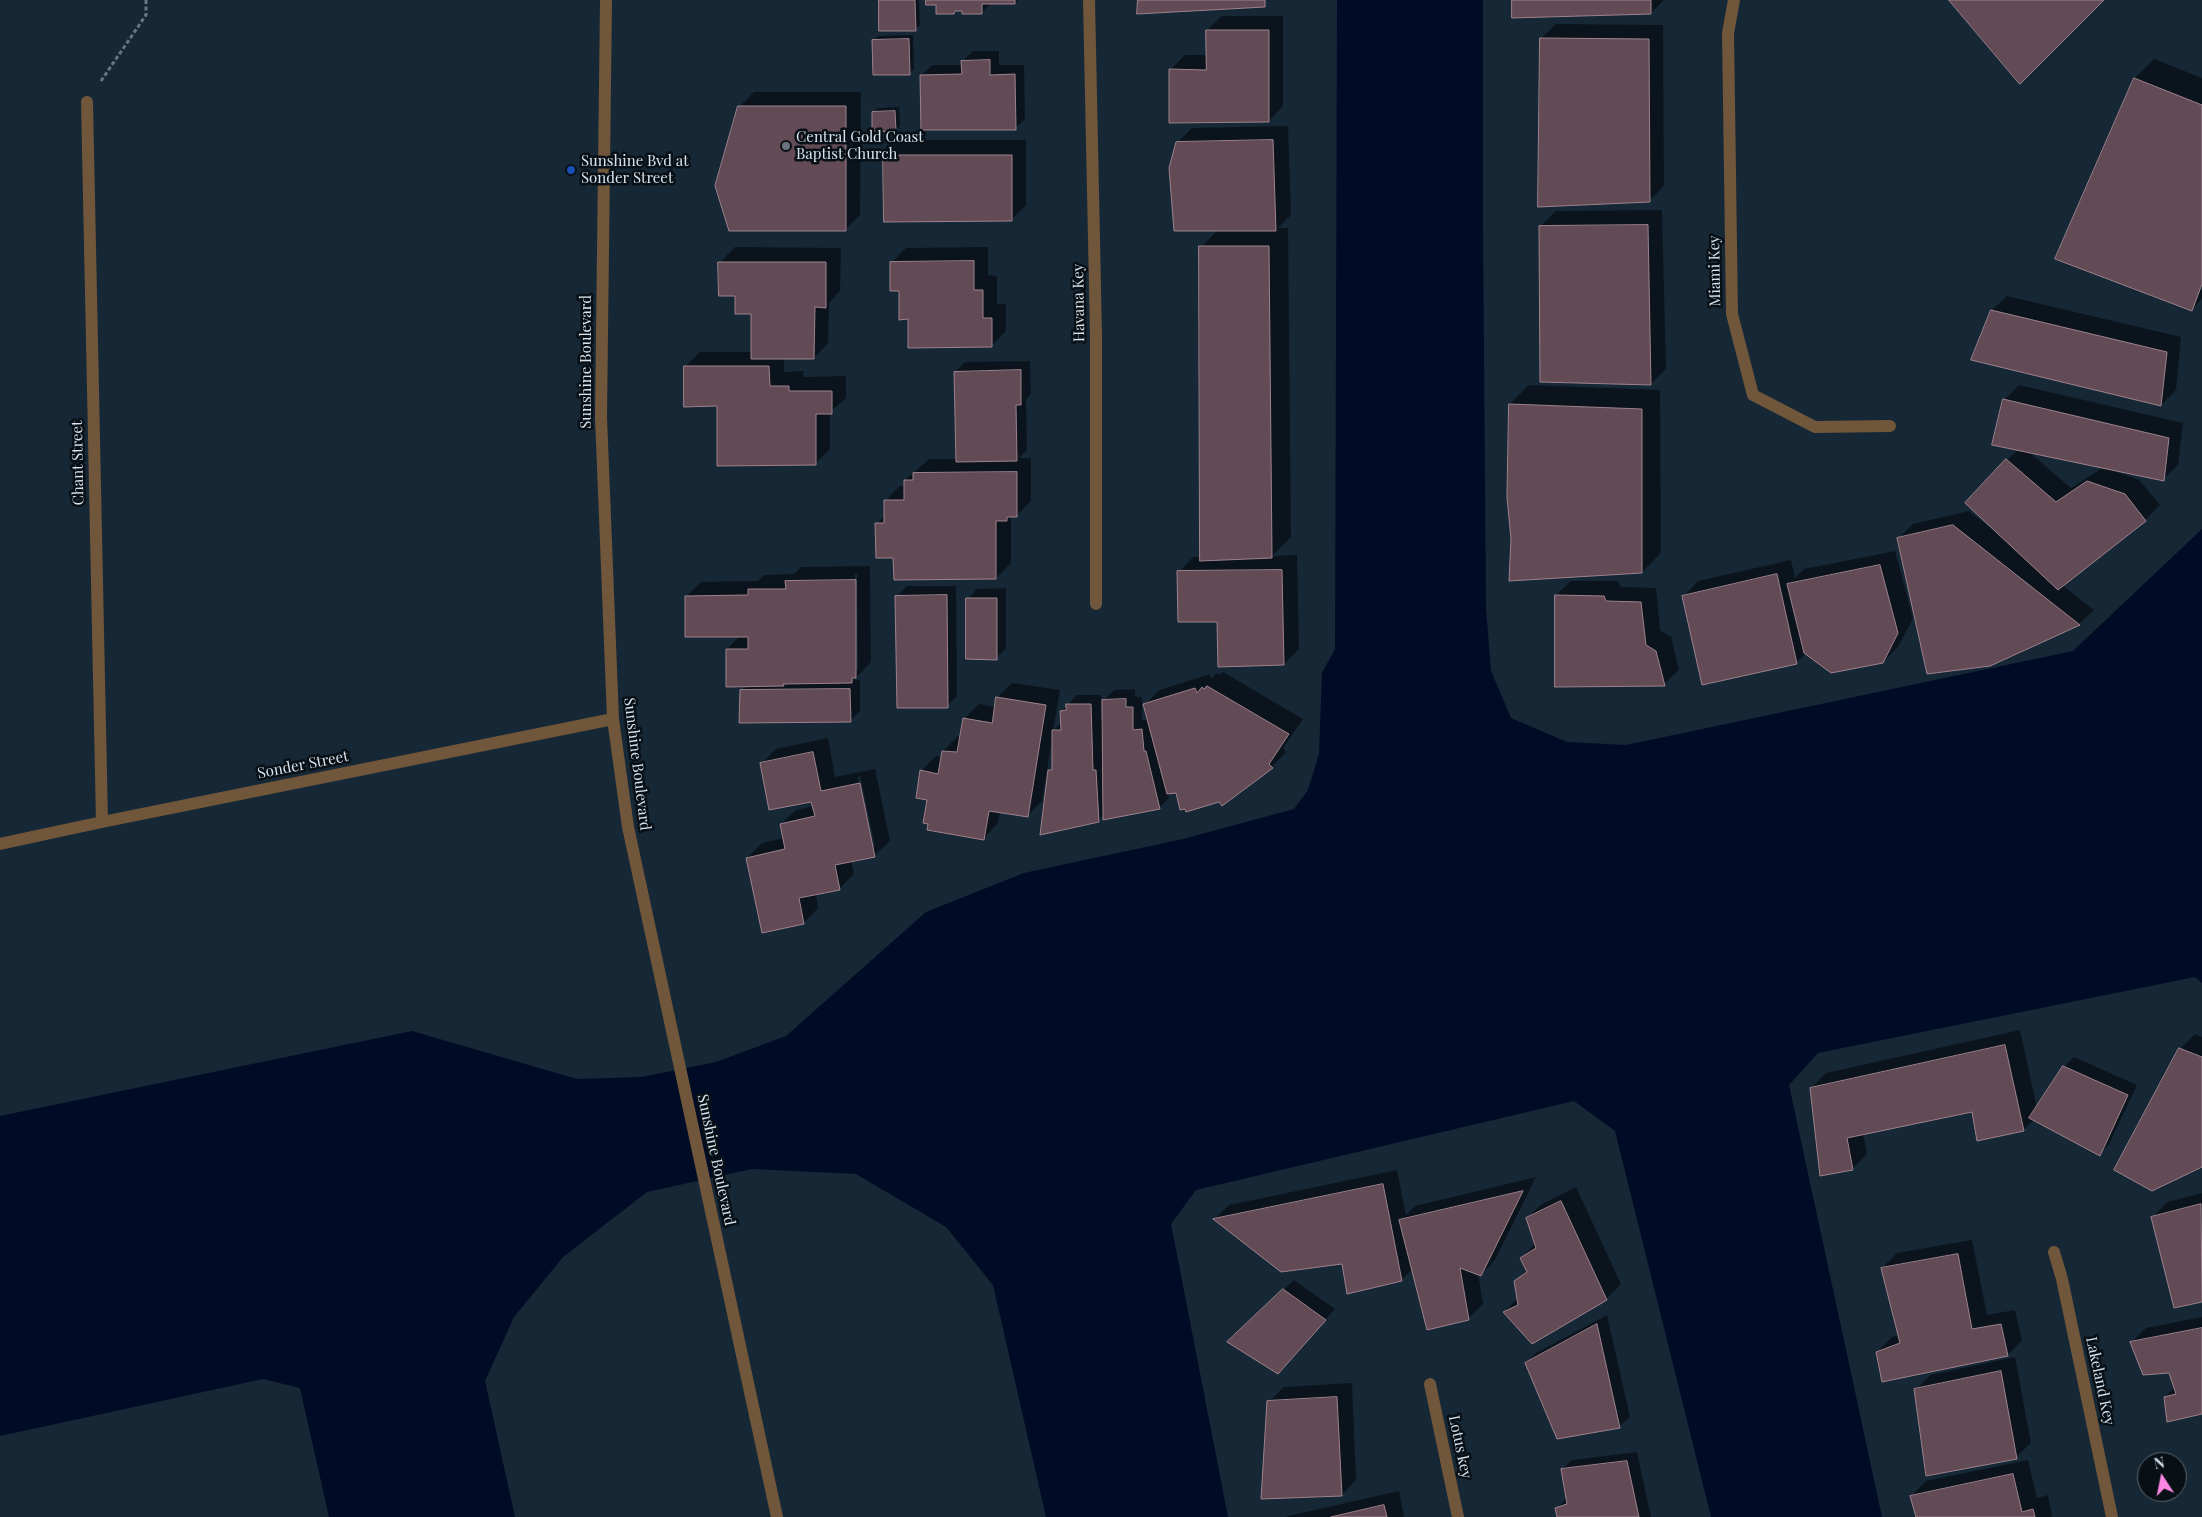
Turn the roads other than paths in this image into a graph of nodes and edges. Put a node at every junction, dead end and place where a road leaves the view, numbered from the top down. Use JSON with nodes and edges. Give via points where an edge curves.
{"nodes":[{"id":1,"x":606,"y":0,"type":"edge"},
{"id":2,"x":1089,"y":0,"type":"edge"},
{"id":3,"x":1734,"y":0,"type":"edge"},
{"id":4,"x":87,"y":102,"type":"road end"},
{"id":5,"x":1890,"y":426,"type":"dead end"},
{"id":6,"x":1096,"y":604,"type":"dead end"},
{"id":7,"x":614,"y":719,"type":"junction"},
{"id":8,"x":102,"y":822,"type":"junction"},
{"id":9,"x":0,"y":844,"type":"edge"},
{"id":10,"x":2054,"y":1252,"type":"dead end"},
{"id":11,"x":1430,"y":1384,"type":"dead end"},
{"id":12,"x":777,"y":1517,"type":"edge"},
{"id":13,"x":1458,"y":1517,"type":"edge"},
{"id":14,"x":2112,"y":1517,"type":"edge"}],
"edges":[{"from":1,"to":7,"type":"street","name":"Sunshine Boulevard","via":[[601,417]]},
{"from":2,"to":6,"type":"street","name":"Havana Key","via":[[1096,335]]},
{"from":3,"to":5,"type":"street","name":"Miami Key","via":[[1728,33],[1732,314],[1753,395],[1815,427]]},
{"from":4,"to":8,"type":"street","name":"Chant Street"},
{"from":7,"to":8,"type":"street","name":"Sonder Street"},
{"from":7,"to":12,"type":"street","name":"Sunshine Boulevard","via":[[628,827]]},
{"from":8,"to":9,"type":"street","name":"Sonder Street"},
{"from":10,"to":14,"type":"street","name":"Lakeland Key"},
{"from":11,"to":13,"type":"street","name":"Lotus key"}]}
